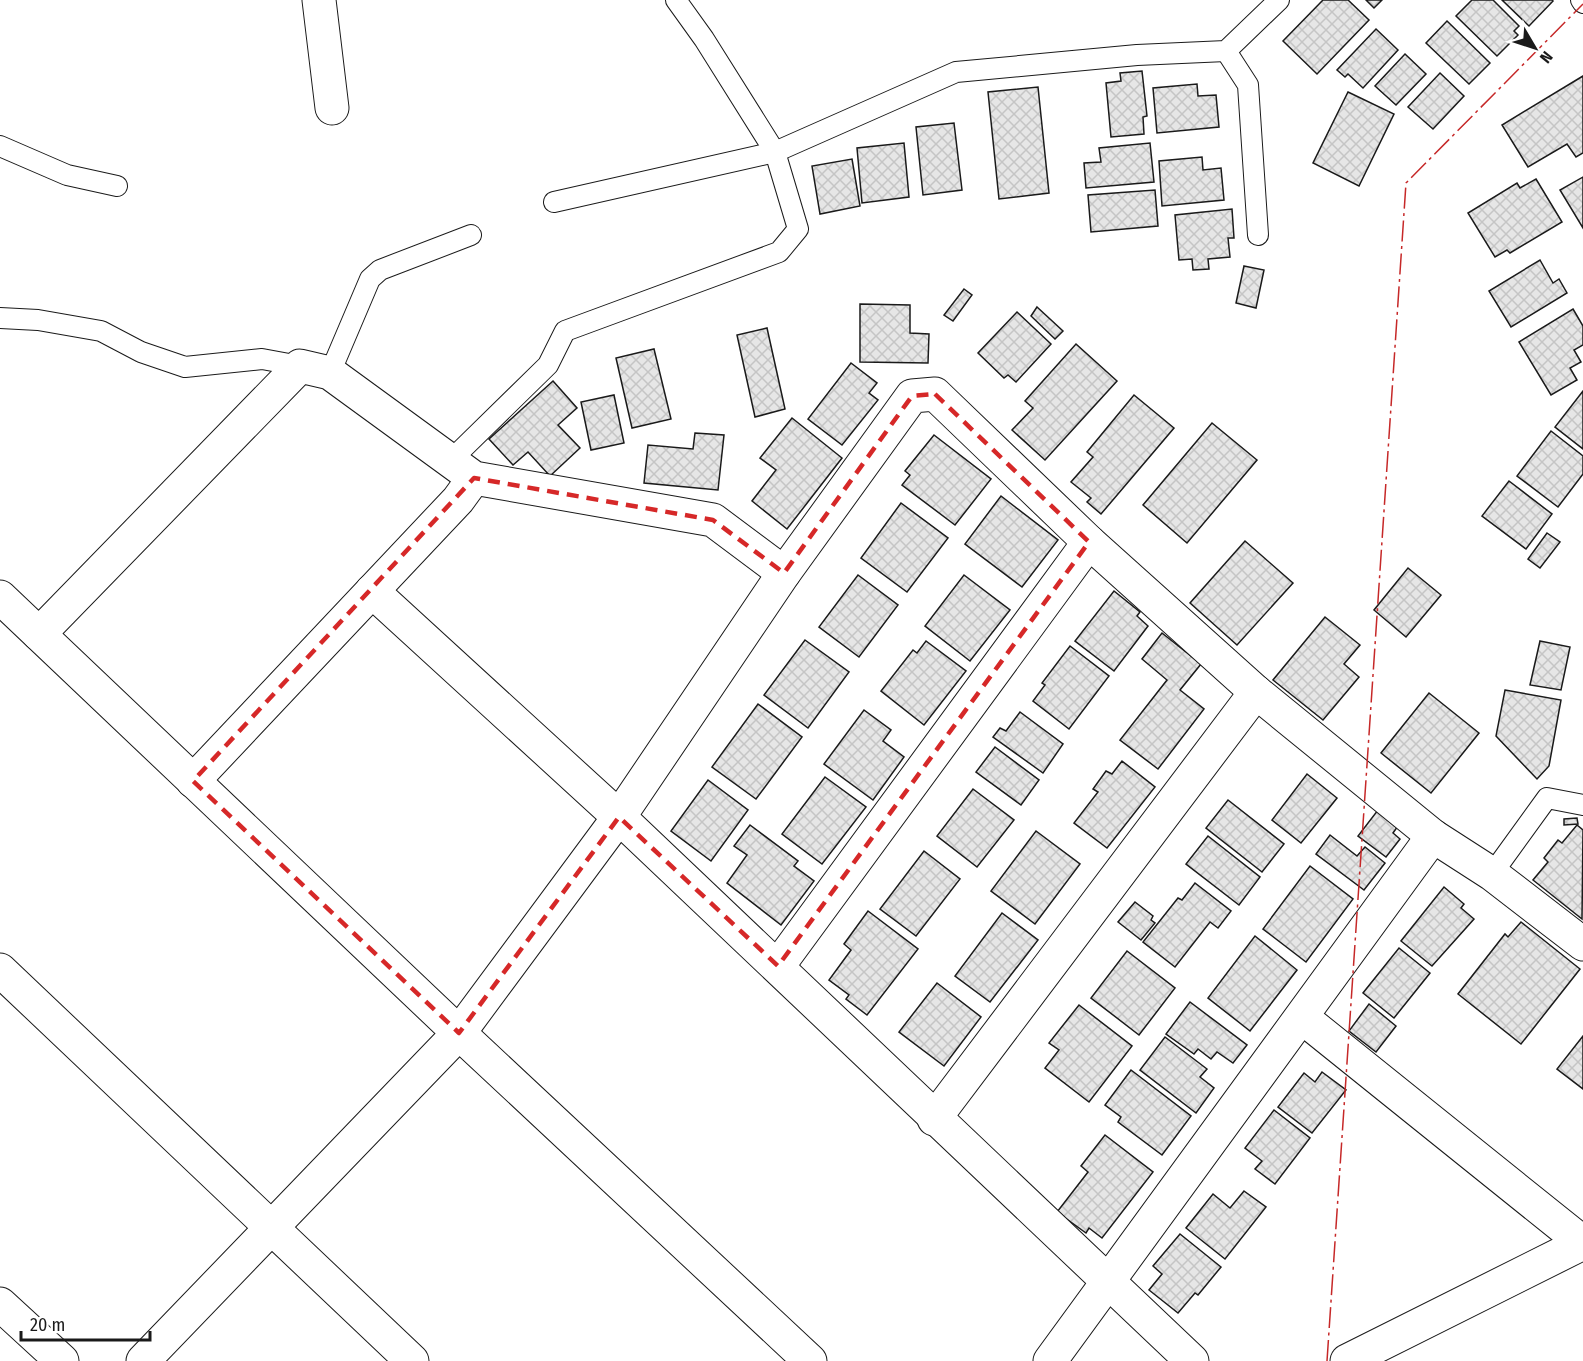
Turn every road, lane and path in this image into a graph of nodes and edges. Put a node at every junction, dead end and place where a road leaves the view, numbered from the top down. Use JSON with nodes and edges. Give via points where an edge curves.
{"nodes":[{"id":1,"x":320,"y":0,"type":"edge"},
{"id":2,"x":676,"y":0,"type":"edge"},
{"id":3,"x":1279,"y":0,"type":"edge"},
{"id":4,"x":1226,"y":51,"type":"junction"},
{"id":5,"x":332,"y":108,"type":"dead end"},
{"id":6,"x":0,"y":146,"type":"edge"},
{"id":7,"x":775,"y":152,"type":"junction"},
{"id":8,"x":117,"y":186,"type":"dead end"},
{"id":9,"x":554,"y":202,"type":"dead end"},
{"id":10,"x":471,"y":235,"type":"dead end"},
{"id":11,"x":1258,"y":235,"type":"dead end"},
{"id":12,"x":0,"y":318,"type":"edge"},
{"id":13,"x":315,"y":370,"type":"junction"},
{"id":14,"x":462,"y":470,"type":"junction"},
{"id":15,"x":1089,"y":542,"type":"junction"},
{"id":16,"x":784,"y":573,"type":"junction"},
{"id":17,"x":372,"y":591,"type":"junction"},
{"id":18,"x":0,"y":597,"type":"edge"},
{"id":19,"x":39,"y":634,"type":"junction"},
{"id":20,"x":1256,"y":692,"type":"junction"},
{"id":21,"x":193,"y":781,"type":"junction"},
{"id":22,"x":1583,"y":805,"type":"edge"},
{"id":23,"x":619,"y":817,"type":"junction"},
{"id":24,"x":1433,"y":836,"type":"junction"},
{"id":25,"x":1492,"y":874,"type":"junction"},
{"id":26,"x":1583,"y":944,"type":"edge"},
{"id":27,"x":778,"y":966,"type":"junction"},
{"id":28,"x":0,"y":970,"type":"edge"},
{"id":29,"x":1303,"y":1018,"type":"junction"},
{"id":30,"x":459,"y":1034,"type":"junction"},
{"id":31,"x":934,"y":1119,"type":"junction"},
{"id":32,"x":272,"y":1230,"type":"junction"},
{"id":33,"x":1583,"y":1243,"type":"edge"},
{"id":34,"x":1107,"y":1282,"type":"junction"},
{"id":35,"x":0,"y":1304,"type":"edge"},
{"id":36,"x":62,"y":1361,"type":"edge"},
{"id":37,"x":143,"y":1361,"type":"edge"},
{"id":38,"x":412,"y":1361,"type":"edge"},
{"id":39,"x":810,"y":1361,"type":"edge"},
{"id":40,"x":1050,"y":1361,"type":"edge"},
{"id":41,"x":1192,"y":1361,"type":"edge"},
{"id":42,"x":1347,"y":1361,"type":"edge"}],
"edges":[{"from":1,"to":5,"type":"street"},
{"from":2,"to":7,"type":"lane"},
{"from":3,"to":4,"type":"lane"},
{"from":4,"to":7,"type":"lane","via":[[956,72]]},
{"from":4,"to":11,"type":"lane","via":[[1248,85]]},
{"from":6,"to":8,"type":"lane","via":[[67,175]]},
{"from":7,"to":9,"type":"lane"},
{"from":7,"to":14,"type":"lane","via":[[798,229],[779,252],[565,331],[548,365]]},
{"from":10,"to":13,"type":"lane","via":[[380,270],[370,279]]},
{"from":12,"to":13,"type":"lane","via":[[101,331],[141,352],[185,367],[262,359]]},
{"from":13,"to":14,"type":"street"},
{"from":13,"to":19,"type":"street"},
{"from":14,"to":16,"type":"street","via":[[713,520]]},
{"from":14,"to":17,"type":"street","via":[[458,500]]},
{"from":15,"to":16,"type":"street","via":[[935,394],[912,396]]},
{"from":15,"to":20,"type":"street"},
{"from":15,"to":27,"type":"street"},
{"from":16,"to":23,"type":"street"},
{"from":17,"to":21,"type":"street"},
{"from":17,"to":23,"type":"street"},
{"from":18,"to":19,"type":"street"},
{"from":19,"to":21,"type":"street"},
{"from":20,"to":24,"type":"street"},
{"from":20,"to":31,"type":"street"},
{"from":21,"to":30,"type":"street"},
{"from":22,"to":25,"type":"lane","via":[[1547,798]]},
{"from":23,"to":27,"type":"street"},
{"from":23,"to":30,"type":"street"},
{"from":24,"to":25,"type":"street"},
{"from":24,"to":29,"type":"street"},
{"from":25,"to":26,"type":"street"},
{"from":27,"to":31,"type":"street"},
{"from":28,"to":32,"type":"street"},
{"from":29,"to":33,"type":"street"},
{"from":29,"to":34,"type":"street"},
{"from":30,"to":32,"type":"street"},
{"from":30,"to":39,"type":"street"},
{"from":31,"to":34,"type":"street"},
{"from":32,"to":37,"type":"street"},
{"from":32,"to":38,"type":"street"},
{"from":33,"to":42,"type":"street"},
{"from":34,"to":40,"type":"street"},
{"from":34,"to":41,"type":"street"},
{"from":35,"to":36,"type":"street"}]}
